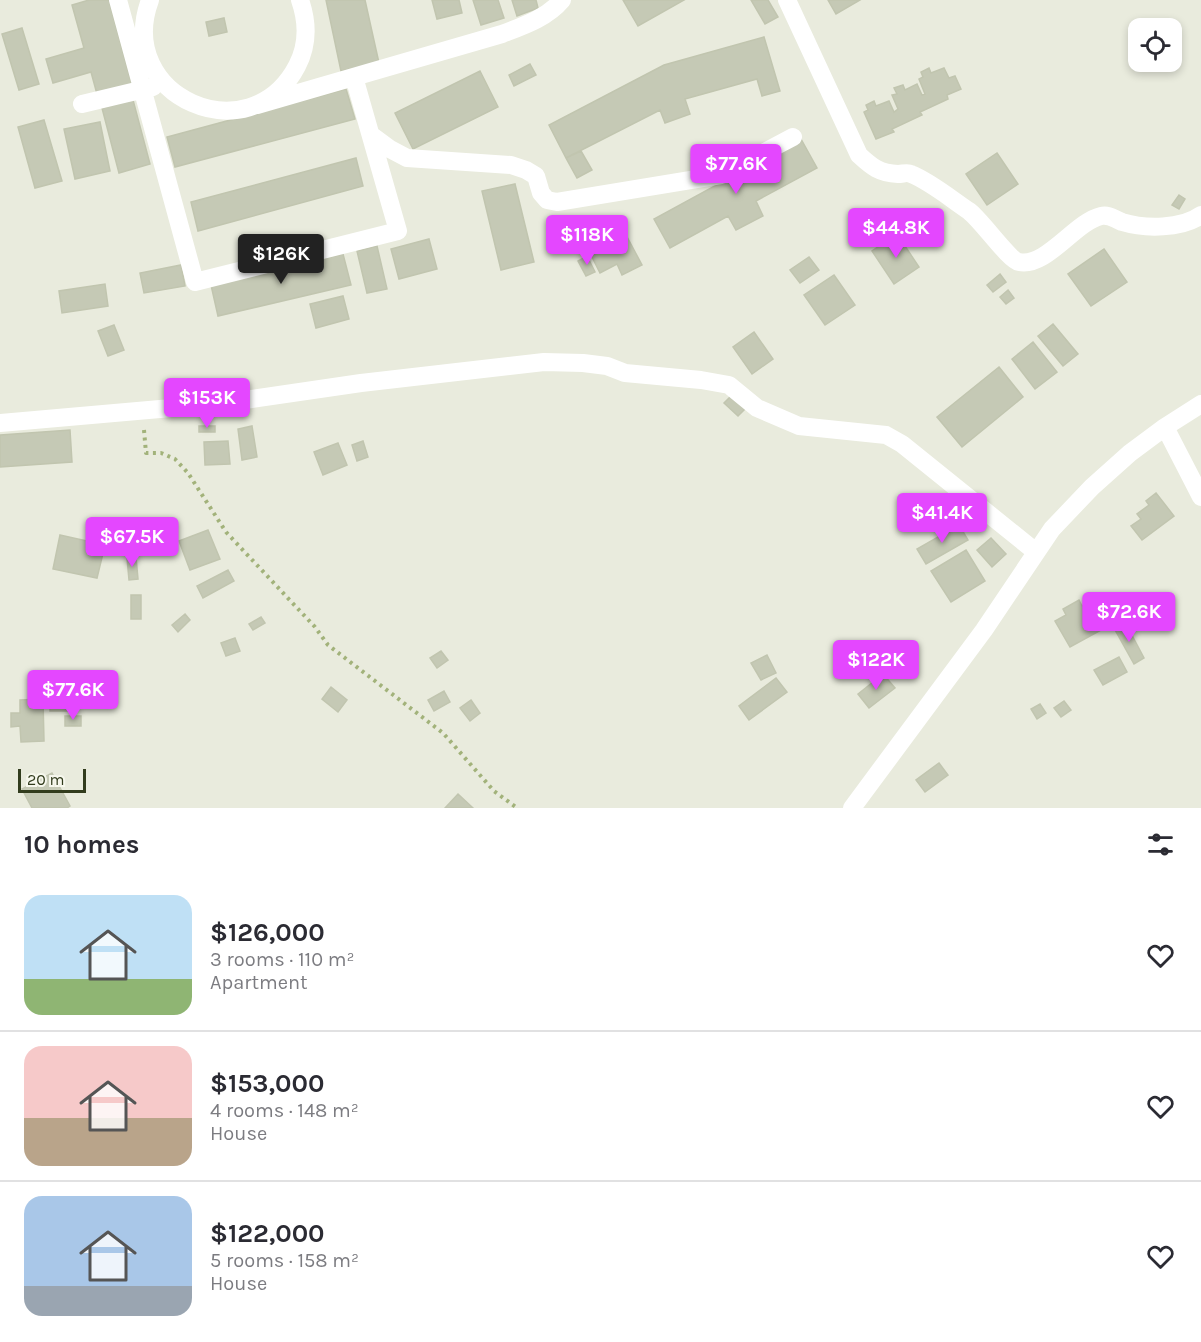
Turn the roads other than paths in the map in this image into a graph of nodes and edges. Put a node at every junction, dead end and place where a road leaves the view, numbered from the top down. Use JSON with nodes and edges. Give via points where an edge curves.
{"nodes":[{"id":1,"x":118,"y":0,"type":"edge"},
{"id":2,"x":150,"y":0,"type":"edge"},
{"id":3,"x":300,"y":0,"type":"edge"},
{"id":4,"x":562,"y":0,"type":"edge"},
{"id":5,"x":787,"y":0,"type":"edge"},
{"id":6,"x":354,"y":77,"type":"junction"},
{"id":7,"x":165,"y":84,"type":"junction"},
{"id":8,"x":142,"y":90,"type":"junction"},
{"id":9,"x":82,"y":104,"type":"dead end"},
{"id":10,"x":257,"y":105,"type":"junction"},
{"id":11,"x":370,"y":135,"type":"junction"},
{"id":12,"x":793,"y":137,"type":"dead end"},
{"id":13,"x":1201,"y":215,"type":"edge"},
{"id":14,"x":1201,"y":404,"type":"edge"},
{"id":15,"x":0,"y":423,"type":"edge"},
{"id":16,"x":1165,"y":427,"type":"junction"},
{"id":17,"x":1201,"y":497,"type":"edge"},
{"id":18,"x":1036,"y":552,"type":"junction"},
{"id":19,"x":852,"y":808,"type":"edge"}],
"edges":[{"from":1,"to":8,"type":"street"},
{"from":2,"to":7,"type":"street","via":[[143,35],[148,57]]},
{"from":3,"to":10,"type":"street","via":[[306,36],[301,58],[276,94]]},
{"from":4,"to":6,"type":"street","via":[[533,22],[502,34]]},
{"from":5,"to":13,"type":"street","via":[[859,155],[875,170],[909,173],[929,184],[970,213],[1018,262],[1040,258],[1099,216],[1108,215],[1135,225],[1170,226],[1185,224]]},
{"from":6,"to":10,"type":"street"},
{"from":6,"to":11,"type":"street"},
{"from":7,"to":8,"type":"street"},
{"from":7,"to":10,"type":"street","via":[[192,104],[213,111]]},
{"from":8,"to":9,"type":"street"},
{"from":8,"to":11,"type":"street","via":[[195,282],[398,231]]},
{"from":11,"to":12,"type":"street","via":[[407,158],[511,165],[526,170],[536,176],[547,200],[557,202],[721,175]]},
{"from":14,"to":16,"type":"street"},
{"from":15,"to":18,"type":"street","via":[[218,404],[544,362],[583,363],[625,373],[729,385],[758,408],[799,426],[886,435]]},
{"from":16,"to":17,"type":"street"},
{"from":16,"to":18,"type":"street","via":[[1092,487]]},
{"from":18,"to":19,"type":"street","via":[[984,630]]}]}
